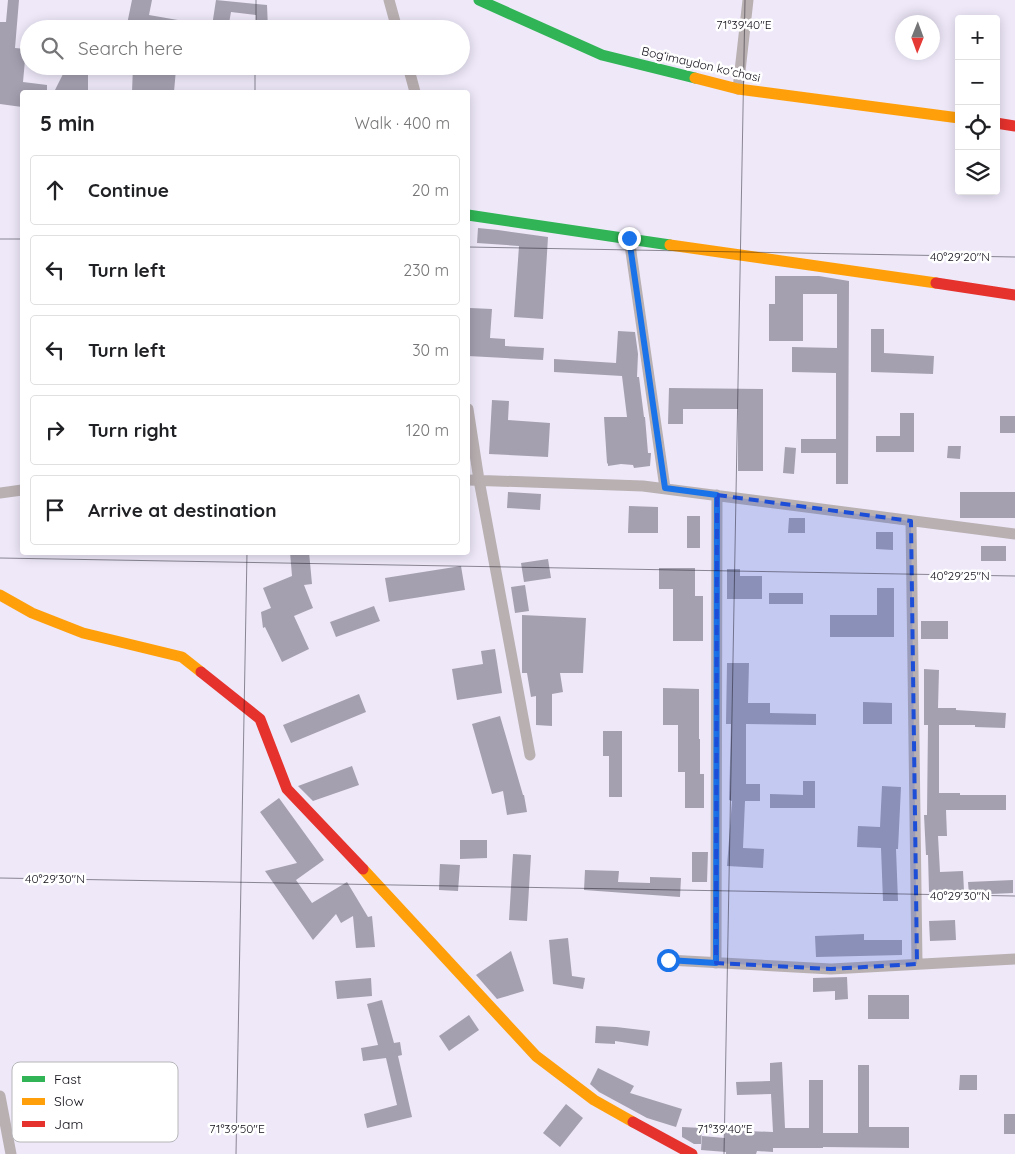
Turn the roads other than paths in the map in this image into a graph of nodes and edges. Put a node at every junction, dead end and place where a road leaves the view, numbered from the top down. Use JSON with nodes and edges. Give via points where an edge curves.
{"nodes":[{"id":1,"x":389,"y":0,"type":"edge"},
{"id":2,"x":479,"y":0,"type":"edge"},
{"id":3,"x":748,"y":0,"type":"edge"},
{"id":4,"x":395,"y":20,"type":"edge"},
{"id":5,"x":410,"y":75,"type":"edge"},
{"id":6,"x":738,"y":89,"type":"junction"},
{"id":7,"x":414,"y":90,"type":"edge"},
{"id":8,"x":955,"y":117,"type":"edge"},
{"id":9,"x":1000,"y":124,"type":"edge"},
{"id":10,"x":1015,"y":126,"type":"edge"},
{"id":11,"x":470,"y":215,"type":"edge"},
{"id":12,"x":629,"y":238,"type":"junction"},
{"id":13,"x":1015,"y":295,"type":"edge"},
{"id":14,"x":470,"y":437,"type":"edge"},
{"id":15,"x":473,"y":480,"type":"edge"},
{"id":16,"x":665,"y":488,"type":"junction"},
{"id":17,"x":20,"y":490,"type":"edge"},
{"id":18,"x":0,"y":493,"type":"edge"},
{"id":19,"x":717,"y":495,"type":"junction"},
{"id":20,"x":911,"y":521,"type":"junction"},
{"id":21,"x":1015,"y":534,"type":"edge"},
{"id":22,"x":0,"y":595,"type":"edge"},
{"id":23,"x":530,"y":755,"type":"dead end"},
{"id":24,"x":1015,"y":959,"type":"edge"},
{"id":25,"x":668,"y":960,"type":"dead end"},
{"id":26,"x":716,"y":963,"type":"junction"},
{"id":27,"x":917,"y":964,"type":"junction"},
{"id":28,"x":0,"y":1096,"type":"edge"},
{"id":29,"x":11,"y":1154,"type":"edge"},
{"id":30,"x":692,"y":1154,"type":"edge"}],
"edges":[{"from":1,"to":4,"type":"street"},
{"from":2,"to":6,"type":"street","name":"Bogʻimaydon koʻchasi","via":[[602,55]]},
{"from":3,"to":6,"type":"street"},
{"from":5,"to":7,"type":"street"},
{"from":6,"to":8,"type":"street","name":"Bogʻimaydon koʻchasi"},
{"from":9,"to":10,"type":"street"},
{"from":11,"to":12,"type":"street"},
{"from":12,"to":13,"type":"street"},
{"from":12,"to":16,"type":"street"},
{"from":14,"to":15,"type":"street"},
{"from":15,"to":16,"type":"street"},
{"from":15,"to":23,"type":"street"},
{"from":16,"to":19,"type":"street"},
{"from":17,"to":18,"type":"street"},
{"from":19,"to":20,"type":"street"},
{"from":19,"to":26,"type":"street"},
{"from":20,"to":21,"type":"street"},
{"from":20,"to":27,"type":"street"},
{"from":22,"to":30,"type":"street","via":[[32,613],[83,633],[182,657],[260,719],[287,789],[536,1056],[594,1100]]},
{"from":24,"to":27,"type":"street"},
{"from":25,"to":26,"type":"street"},
{"from":26,"to":27,"type":"street","via":[[831,969]]},
{"from":28,"to":29,"type":"street"}]}
